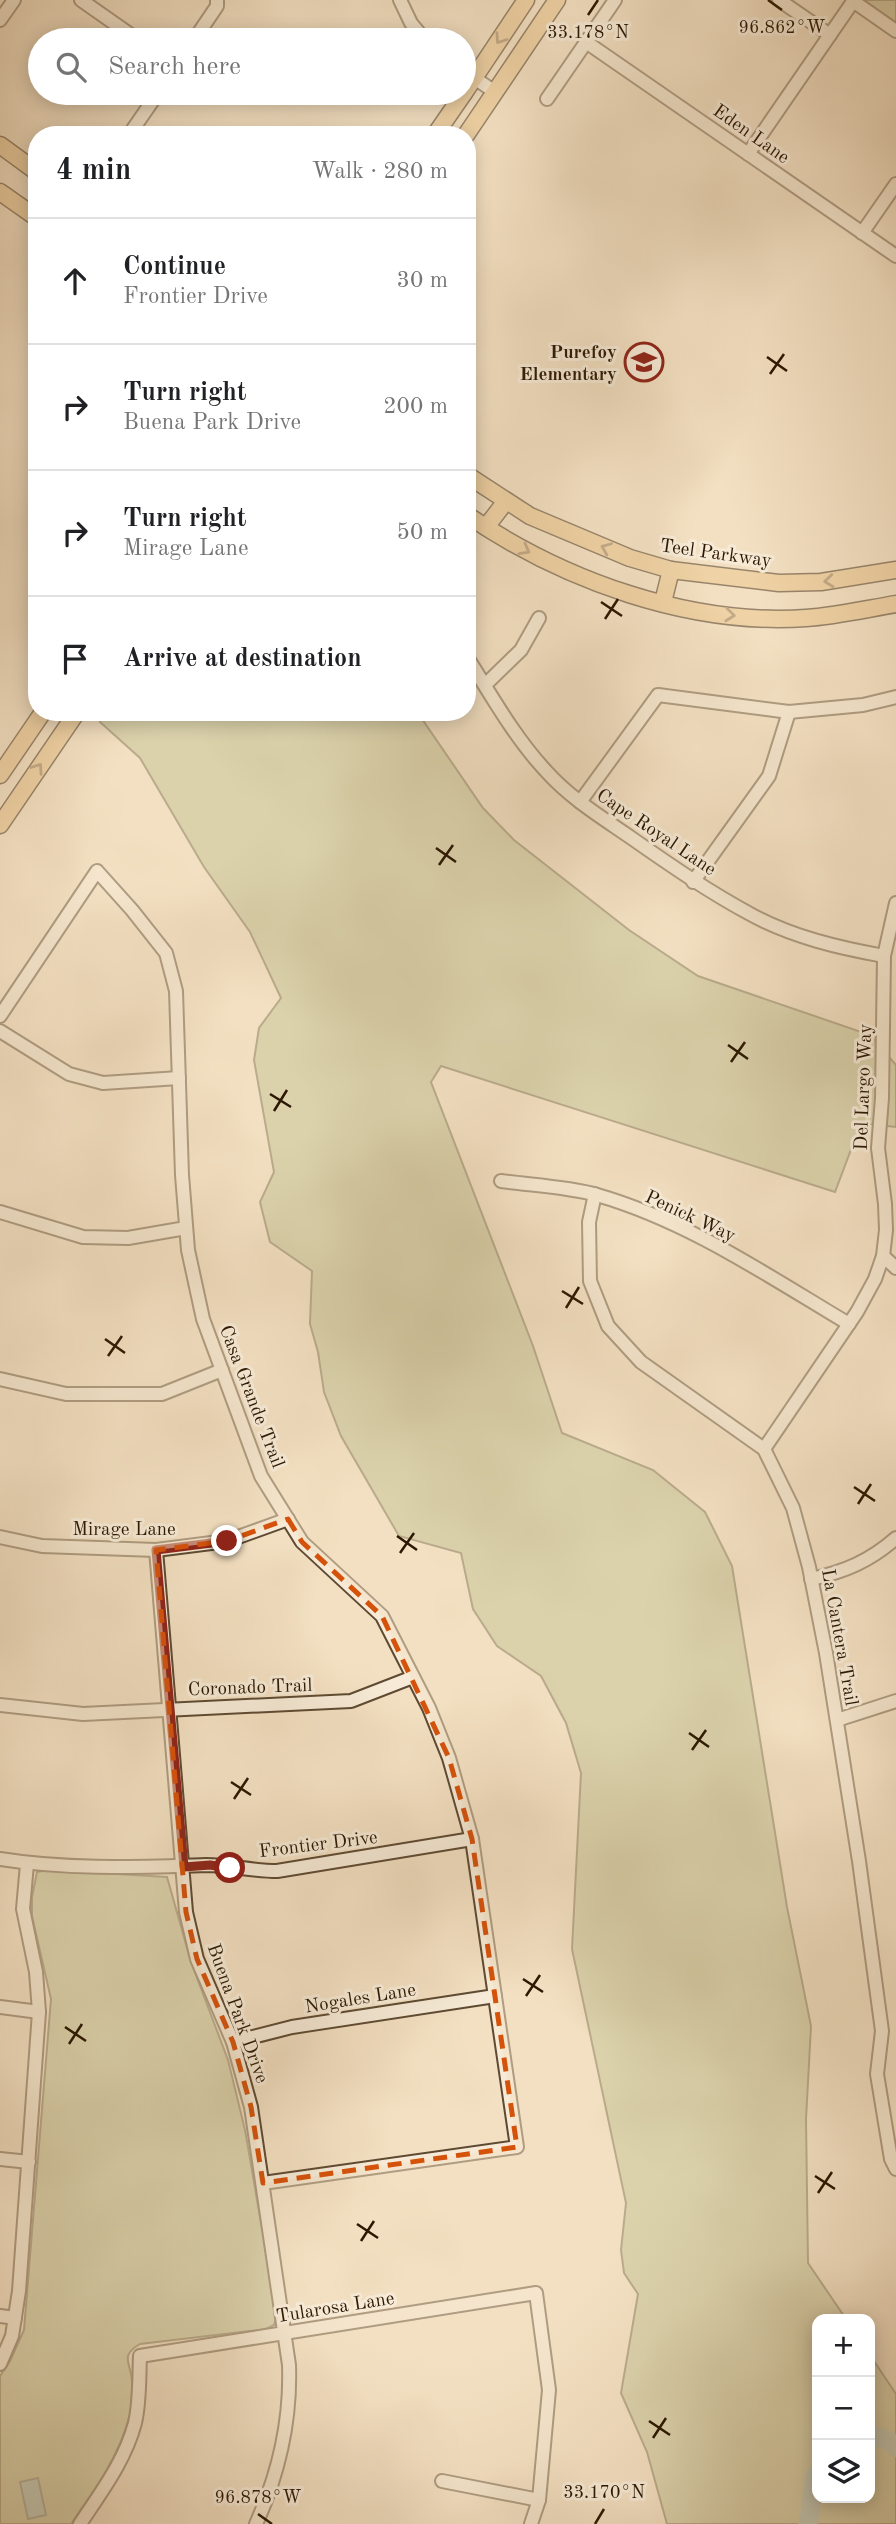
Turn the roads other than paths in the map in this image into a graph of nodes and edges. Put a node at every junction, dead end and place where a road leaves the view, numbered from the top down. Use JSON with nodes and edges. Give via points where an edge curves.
{"nodes":[{"id":1,"x":14,"y":0,"type":"edge"},
{"id":2,"x":81,"y":0,"type":"edge"},
{"id":3,"x":217,"y":0,"type":"edge"},
{"id":4,"x":526,"y":0,"type":"edge"},
{"id":5,"x":557,"y":0,"type":"edge"},
{"id":6,"x":615,"y":0,"type":"edge"},
{"id":7,"x":779,"y":0,"type":"edge"},
{"id":8,"x":400,"y":1,"type":"edge"},
{"id":9,"x":853,"y":1,"type":"edge"},
{"id":10,"x":0,"y":20,"type":"edge"},
{"id":11,"x":121,"y":28,"type":"edge"},
{"id":12,"x":202,"y":28,"type":"edge"},
{"id":13,"x":415,"y":28,"type":"edge"},
{"id":14,"x":896,"y":31,"type":"edge"},
{"id":15,"x":830,"y":35,"type":"junction"},
{"id":16,"x":586,"y":42,"type":"junction"},
{"id":17,"x":476,"y":65,"type":"edge"},
{"id":18,"x":476,"y":79,"type":"edge"},
{"id":19,"x":495,"y":92,"type":"junction"},
{"id":20,"x":547,"y":99,"type":"dead end"},
{"id":21,"x":150,"y":105,"type":"edge"},
{"id":22,"x":456,"y":105,"type":"edge"},
{"id":23,"x":135,"y":126,"type":"edge"},
{"id":24,"x":441,"y":126,"type":"edge"},
{"id":25,"x":472,"y":126,"type":"edge"},
{"id":26,"x":0,"y":145,"type":"edge"},
{"id":27,"x":748,"y":154,"type":"junction"},
{"id":28,"x":28,"y":165,"type":"edge"},
{"id":29,"x":896,"y":184,"type":"edge"},
{"id":30,"x":0,"y":192,"type":"edge"},
{"id":31,"x":28,"y":212,"type":"edge"},
{"id":32,"x":862,"y":233,"type":"junction"},
{"id":33,"x":896,"y":256,"type":"edge"},
{"id":34,"x":476,"y":481,"type":"edge"},
{"id":35,"x":506,"y":501,"type":"junction"},
{"id":36,"x":476,"y":520,"type":"edge"},
{"id":37,"x":486,"y":527,"type":"junction"},
{"id":38,"x":671,"y":570,"type":"junction"},
{"id":39,"x":896,"y":570,"type":"edge"},
{"id":40,"x":663,"y":602,"type":"junction"},
{"id":41,"x":896,"y":604,"type":"edge"},
{"id":42,"x":539,"y":618,"type":"dead end"},
{"id":43,"x":476,"y":671,"type":"edge"},
{"id":44,"x":485,"y":685,"type":"junction"},
{"id":45,"x":896,"y":697,"type":"edge"},
{"id":46,"x":789,"y":712,"type":"junction"},
{"id":47,"x":37,"y":721,"type":"edge"},
{"id":48,"x":71,"y":721,"type":"edge"},
{"id":49,"x":0,"y":775,"type":"edge"},
{"id":50,"x":580,"y":802,"type":"junction"},
{"id":51,"x":0,"y":824,"type":"edge"},
{"id":52,"x":693,"y":882,"type":"junction"},
{"id":53,"x":896,"y":903,"type":"edge"},
{"id":54,"x":884,"y":956,"type":"junction"},
{"id":55,"x":0,"y":1016,"type":"edge"},
{"id":56,"x":0,"y":1031,"type":"edge"},
{"id":57,"x":179,"y":1078,"type":"junction"},
{"id":58,"x":501,"y":1181,"type":"dead end"},
{"id":59,"x":595,"y":1194,"type":"junction"},
{"id":60,"x":0,"y":1212,"type":"edge"},
{"id":61,"x":186,"y":1228,"type":"junction"},
{"id":62,"x":883,"y":1256,"type":"junction"},
{"id":63,"x":896,"y":1268,"type":"edge"},
{"id":64,"x":849,"y":1324,"type":"junction"},
{"id":65,"x":222,"y":1370,"type":"junction"},
{"id":66,"x":0,"y":1378,"type":"edge"},
{"id":67,"x":764,"y":1449,"type":"junction"},
{"id":68,"x":288,"y":1519,"type":"junction"},
{"id":69,"x":0,"y":1537,"type":"edge"},
{"id":70,"x":896,"y":1538,"type":"edge"},
{"id":71,"x":156,"y":1550,"type":"junction"},
{"id":72,"x":811,"y":1579,"type":"junction"},
{"id":73,"x":413,"y":1676,"type":"junction"},
{"id":74,"x":896,"y":1701,"type":"edge"},
{"id":75,"x":0,"y":1705,"type":"edge"},
{"id":76,"x":169,"y":1709,"type":"junction"},
{"id":77,"x":837,"y":1720,"type":"junction"},
{"id":78,"x":472,"y":1839,"type":"junction"},
{"id":79,"x":0,"y":1859,"type":"edge"},
{"id":80,"x":27,"y":1864,"type":"junction"},
{"id":81,"x":184,"y":1867,"type":"junction"},
{"id":82,"x":495,"y":1996,"type":"junction"},
{"id":83,"x":0,"y":2007,"type":"edge"},
{"id":84,"x":39,"y":2012,"type":"junction"},
{"id":85,"x":896,"y":2030,"type":"edge"},
{"id":86,"x":882,"y":2031,"type":"junction"},
{"id":87,"x":233,"y":2042,"type":"junction"},
{"id":88,"x":0,"y":2159,"type":"edge"},
{"id":89,"x":29,"y":2162,"type":"junction"},
{"id":90,"x":896,"y":2169,"type":"edge"},
{"id":91,"x":263,"y":2183,"type":"junction"},
{"id":92,"x":0,"y":2316,"type":"edge"},
{"id":93,"x":15,"y":2318,"type":"junction"},
{"id":94,"x":285,"y":2333,"type":"junction"},
{"id":95,"x":0,"y":2364,"type":"edge"},
{"id":96,"x":442,"y":2481,"type":"dead end"},
{"id":97,"x":539,"y":2500,"type":"junction"},
{"id":98,"x":80,"y":2524,"type":"edge"},
{"id":99,"x":256,"y":2524,"type":"edge"},
{"id":100,"x":531,"y":2524,"type":"edge"}],
"edges":[{"from":1,"to":10,"type":"street"},
{"from":2,"to":11,"type":"street"},
{"from":3,"to":12,"type":"street"},
{"from":4,"to":17,"type":"main road","one_way":true},
{"from":5,"to":19,"type":"main road"},
{"from":6,"to":16,"type":"street"},
{"from":7,"to":15,"type":"street"},
{"from":8,"to":13,"type":"street"},
{"from":9,"to":14,"type":"street"},
{"from":9,"to":15,"type":"street"},
{"from":15,"to":27,"type":"street"},
{"from":16,"to":20,"type":"street"},
{"from":16,"to":27,"type":"street","name":"Eden Lane"},
{"from":18,"to":19,"type":"street"},
{"from":19,"to":25,"type":"main road"},
{"from":21,"to":23,"type":"street"},
{"from":22,"to":24,"type":"main road"},
{"from":26,"to":28,"type":"main road"},
{"from":27,"to":32,"type":"street","name":"Eden Lane"},
{"from":29,"to":32,"type":"street"},
{"from":30,"to":31,"type":"main road"},
{"from":32,"to":33,"type":"street","name":"Eden Lane"},
{"from":34,"to":35,"type":"main road","name":"Teel Parkway"},
{"from":35,"to":37,"type":"main road"},
{"from":38,"to":35,"type":"main road","name":"Teel Parkway","one_way":true,"via":[[630,558],[530,516]]},
{"from":36,"to":37,"type":"main road"},
{"from":37,"to":40,"type":"main road","one_way":true,"via":[[547,563]]},
{"from":39,"to":38,"type":"main road","name":"Teel Parkway","one_way":true,"via":[[821,582],[779,583]]},
{"from":38,"to":40,"type":"main road"},
{"from":40,"to":41,"type":"main road","one_way":true,"via":[[703,612],[805,618]]},
{"from":42,"to":44,"type":"street","via":[[521,650]]},
{"from":43,"to":44,"type":"street","name":"Cape Royal Lane"},
{"from":44,"to":50,"type":"street","name":"Cape Royal Lane","via":[[540,764]]},
{"from":45,"to":46,"type":"street"},
{"from":46,"to":50,"type":"street","via":[[658,695]]},
{"from":46,"to":52,"type":"street","via":[[769,776]]},
{"from":47,"to":49,"type":"main road"},
{"from":51,"to":48,"type":"main road","one_way":true},
{"from":50,"to":52,"type":"street","name":"Cape Royal Lane"},
{"from":52,"to":54,"type":"street","name":"Cape Royal Lane","via":[[754,916],[813,939]]},
{"from":53,"to":54,"type":"street","name":"Del Largo Way"},
{"from":54,"to":62,"type":"street","name":"Del Largo Way","via":[[878,1148],[885,1204]]},
{"from":55,"to":57,"type":"street","name":"Casa Grande Trail","via":[[97,871],[166,953],[176,991]]},
{"from":56,"to":57,"type":"street","via":[[69,1074],[103,1083]]},
{"from":57,"to":61,"type":"street","name":"Casa Grande Trail"},
{"from":58,"to":59,"type":"street","name":"Penick Way"},
{"from":59,"to":64,"type":"street","name":"Penick Way","via":[[715,1244]]},
{"from":59,"to":67,"type":"street","name":"La Cantera Trail","via":[[589,1222],[590,1281],[607,1326],[641,1362]]},
{"from":60,"to":61,"type":"street","via":[[83,1237],[128,1238]]},
{"from":61,"to":65,"type":"street","name":"Casa Grande Trail","via":[[203,1320]]},
{"from":62,"to":63,"type":"street"},
{"from":62,"to":64,"type":"street","name":"Del Largo Way"},
{"from":64,"to":67,"type":"street","name":"Del Largo Way"},
{"from":65,"to":66,"type":"street","via":[[162,1394],[66,1394]]},
{"from":65,"to":68,"type":"street","name":"Casa Grande Trail","via":[[261,1476]]},
{"from":67,"to":72,"type":"street","name":"La Cantera Trail","via":[[793,1508]]},
{"from":68,"to":71,"type":"street","name":"Mirage Lane","via":[[227,1541]]},
{"from":68,"to":73,"type":"street","name":"Casa Grande Trail","via":[[303,1542],[382,1616]]},
{"from":69,"to":71,"type":"street","name":"Mirage Lane","via":[[42,1546]]},
{"from":70,"to":72,"type":"street","via":[[867,1561]]},
{"from":71,"to":76,"type":"street","name":"Buena Park Drive"},
{"from":72,"to":77,"type":"street","name":"La Cantera Trail"},
{"from":73,"to":76,"type":"street","name":"Coronado Trail","via":[[351,1701]]},
{"from":73,"to":78,"type":"street","name":"Casa Grande Trail","via":[[449,1758]]},
{"from":74,"to":77,"type":"street"},
{"from":75,"to":76,"type":"street","name":"Coronado Trail","via":[[83,1714]]},
{"from":76,"to":81,"type":"street","name":"Buena Park Drive"},
{"from":77,"to":86,"type":"street","name":"La Cantera Trail"},
{"from":78,"to":81,"type":"street","name":"Frontier Drive","via":[[277,1871]]},
{"from":78,"to":82,"type":"street","name":"Casa Grande Trail"},
{"from":79,"to":80,"type":"street","name":"Frontier Drive"},
{"from":80,"to":81,"type":"street","name":"Frontier Drive"},
{"from":80,"to":84,"type":"street","via":[[23,1909]]},
{"from":81,"to":87,"type":"street","name":"Buena Park Drive","via":[[186,1912],[197,1959]]},
{"from":82,"to":87,"type":"street","name":"Nogales Lane","via":[[292,2027]]},
{"from":82,"to":91,"type":"street","name":"Casa Grande Trail","via":[[517,2147]]},
{"from":83,"to":84,"type":"street"},
{"from":84,"to":89,"type":"street"},
{"from":85,"to":86,"type":"street"},
{"from":86,"to":90,"type":"street","name":"La Cantera Trail","via":[[877,2074]]},
{"from":87,"to":91,"type":"street","name":"Buena Park Drive","via":[[251,2107]]},
{"from":88,"to":89,"type":"street"},
{"from":89,"to":93,"type":"street"},
{"from":91,"to":94,"type":"street","name":"Buena Park Drive"},
{"from":92,"to":93,"type":"street"},
{"from":93,"to":95,"type":"street"},
{"from":94,"to":97,"type":"street","name":"Tularosa Lane","via":[[536,2293],[548,2390]]},
{"from":94,"to":98,"type":"street","name":"Tularosa Lane","via":[[140,2356],[135,2420],[127,2446]]},
{"from":94,"to":99,"type":"street","name":"Buena Park Drive","via":[[290,2396],[286,2432]]},
{"from":96,"to":97,"type":"street"},
{"from":97,"to":100,"type":"street"}]}
